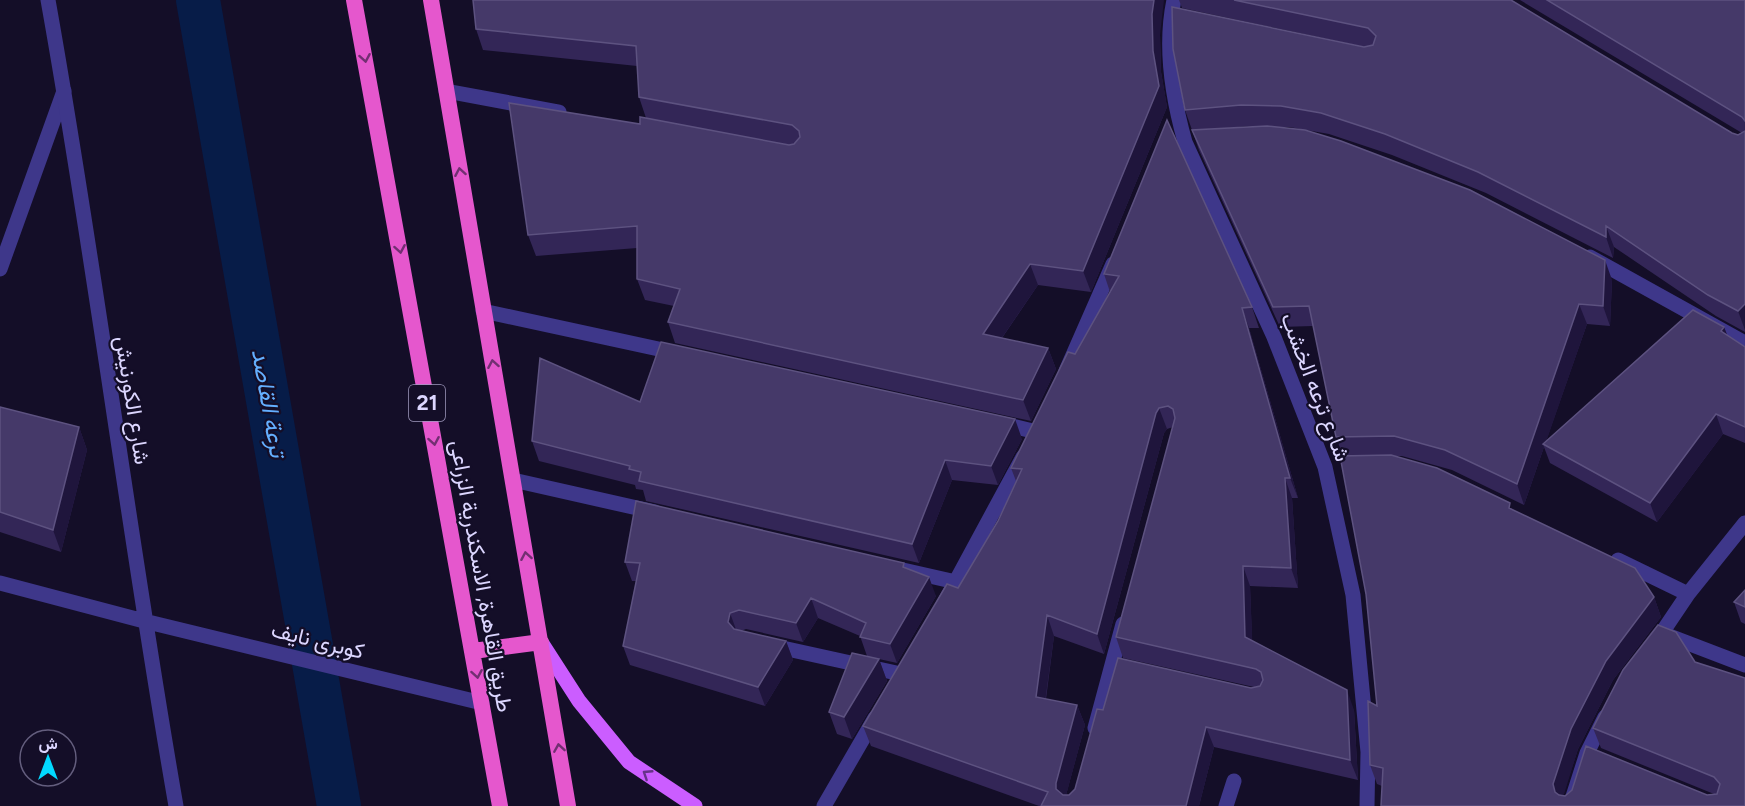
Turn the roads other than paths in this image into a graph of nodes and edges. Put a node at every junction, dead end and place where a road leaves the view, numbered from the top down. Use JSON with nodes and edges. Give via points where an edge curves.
{"nodes":[{"id":1,"x":48,"y":0,"type":"edge"},
{"id":2,"x":354,"y":0,"type":"edge"},
{"id":3,"x":431,"y":0,"type":"edge"},
{"id":4,"x":1174,"y":0,"type":"edge"},
{"id":5,"x":64,"y":91,"type":"junction"},
{"id":6,"x":446,"y":92,"type":"junction"},
{"id":7,"x":1176,"y":110,"type":"junction"},
{"id":8,"x":577,"y":115,"type":"edge"},
{"id":9,"x":1168,"y":131,"type":"edge"},
{"id":10,"x":1206,"y":139,"type":"edge"},
{"id":11,"x":1185,"y":142,"type":"junction"},
{"id":12,"x":1121,"y":246,"type":"edge"},
{"id":13,"x":1572,"y":247,"type":"edge"},
{"id":14,"x":0,"y":269,"type":"edge"},
{"id":15,"x":483,"y":311,"type":"junction"},
{"id":16,"x":1745,"y":343,"type":"edge"},
{"id":17,"x":691,"y":356,"type":"edge"},
{"id":18,"x":1061,"y":380,"type":"edge"},
{"id":19,"x":979,"y":419,"type":"edge"},
{"id":20,"x":1346,"y":465,"type":"edge"},
{"id":21,"x":1325,"y":467,"type":"junction"},
{"id":22,"x":513,"y":480,"type":"junction"},
{"id":23,"x":671,"y":516,"type":"edge"},
{"id":24,"x":1745,"y":523,"type":"edge"},
{"id":25,"x":1605,"y":554,"type":"edge"},
{"id":26,"x":887,"y":566,"type":"edge"},
{"id":27,"x":956,"y":582,"type":"junction"},
{"id":28,"x":0,"y":583,"type":"edge"},
{"id":29,"x":1688,"y":594,"type":"junction"},
{"id":30,"x":1128,"y":608,"type":"edge"},
{"id":31,"x":144,"y":621,"type":"junction"},
{"id":32,"x":933,"y":623,"type":"edge"},
{"id":33,"x":1662,"y":633,"type":"junction"},
{"id":34,"x":542,"y":642,"type":"junction"},
{"id":35,"x":755,"y":642,"type":"edge"},
{"id":36,"x":473,"y":651,"type":"junction"},
{"id":37,"x":912,"y":657,"type":"edge"},
{"id":38,"x":1642,"y":659,"type":"edge"},
{"id":39,"x":1745,"y":665,"type":"edge"},
{"id":40,"x":482,"y":703,"type":"junction"},
{"id":41,"x":883,"y":704,"type":"edge"},
{"id":42,"x":1612,"y":705,"type":"edge"},
{"id":43,"x":1091,"y":741,"type":"edge"},
{"id":44,"x":1234,"y":782,"type":"dead end"},
{"id":45,"x":176,"y":806,"type":"edge"},
{"id":46,"x":500,"y":806,"type":"edge"},
{"id":47,"x":568,"y":806,"type":"edge"},
{"id":48,"x":695,"y":806,"type":"edge"},
{"id":49,"x":824,"y":806,"type":"edge"},
{"id":50,"x":1226,"y":806,"type":"edge"},
{"id":51,"x":1367,"y":806,"type":"edge"},
{"id":52,"x":1570,"y":806,"type":"edge"}],
"edges":[{"from":1,"to":5,"type":"street","name":"شارع الكورنيش"},
{"from":2,"to":36,"type":"highway","name":"طريق القاهرة, الاسكندرية الزراعى","number":"21","one_way":true},
{"from":3,"to":6,"type":"highway","name":"طريق القاهرة, الاسكندرية الزراعى"},
{"from":4,"to":7,"type":"street","name":"شارع ترعه الخشب","via":[[1176,17],[1169,59]]},
{"from":5,"to":14,"type":"street"},
{"from":5,"to":31,"type":"street","name":"شارع الكورنيش"},
{"from":6,"to":8,"type":"street"},
{"from":15,"to":6,"type":"highway","name":"طريق القاهرة, الاسكندرية الزراعى","one_way":true},
{"from":7,"to":9,"type":"street"},
{"from":7,"to":11,"type":"street","name":"شارع ترعه الخشب"},
{"from":10,"to":11,"type":"street"},
{"from":11,"to":21,"type":"street","name":"شارع ترعه الخشب","via":[[1274,338]]},
{"from":12,"to":18,"type":"street"},
{"from":13,"to":16,"type":"street"},
{"from":15,"to":17,"type":"street"},
{"from":22,"to":15,"type":"highway","name":"طريق القاهرة, الاسكندرية الزراعى","one_way":true},
{"from":19,"to":27,"type":"street","via":[[1039,427]]},
{"from":20,"to":21,"type":"street"},
{"from":21,"to":51,"type":"street","name":"شارع ترعه الخشب","via":[[1353,595],[1368,752]]},
{"from":22,"to":23,"type":"street"},
{"from":34,"to":22,"type":"highway","name":"طريق القاهرة, الاسكندرية الزراعى","one_way":true},
{"from":24,"to":29,"type":"street"},
{"from":25,"to":29,"type":"street"},
{"from":26,"to":27,"type":"street"},
{"from":27,"to":32,"type":"street"},
{"from":28,"to":31,"type":"street","name":"كوبرى نايف"},
{"from":29,"to":33,"type":"street"},
{"from":30,"to":43,"type":"street","via":[[1118,667]]},
{"from":31,"to":40,"type":"street","name":"كوبرى نايف"},
{"from":31,"to":45,"type":"street","name":"شارع الكورنيش"},
{"from":33,"to":38,"type":"street"},
{"from":33,"to":39,"type":"street"},
{"from":34,"to":36,"type":"highway"},
{"from":47,"to":34,"type":"highway","name":"طريق القاهرة, الاسكندرية الزراعى","one_way":true},
{"from":48,"to":34,"type":"main road","one_way":true,"via":[[629,762],[579,701]]},
{"from":35,"to":37,"type":"street","via":[[898,679]]},
{"from":36,"to":40,"type":"highway","name":"طريق القاهرة, الاسكندرية الزراعى","number":"21","one_way":true},
{"from":40,"to":46,"type":"highway","name":"طريق القاهرة, الاسكندرية الزراعى","number":"21"},
{"from":41,"to":49,"type":"street"},
{"from":42,"to":52,"type":"street"},
{"from":44,"to":50,"type":"street"}]}
